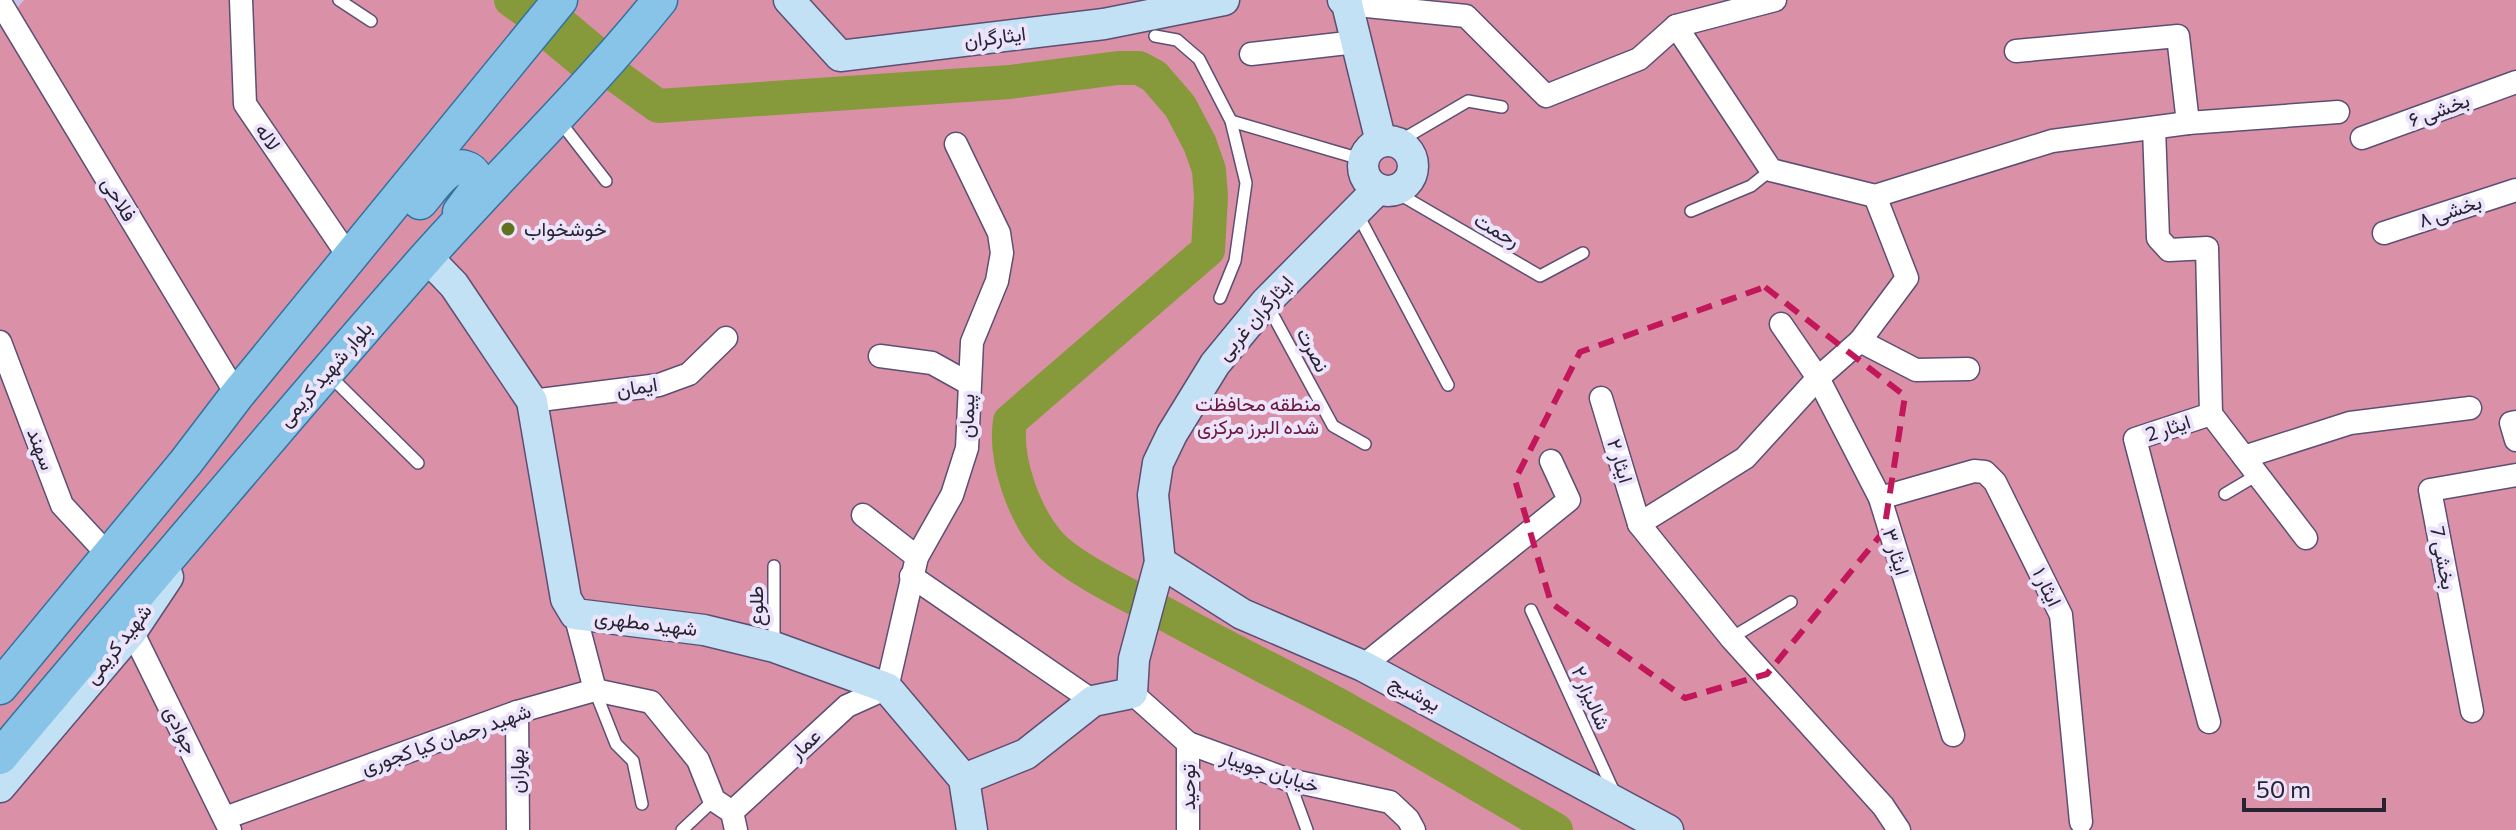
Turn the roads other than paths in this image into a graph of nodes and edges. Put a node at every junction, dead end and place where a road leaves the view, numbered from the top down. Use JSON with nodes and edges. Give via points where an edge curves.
{"nodes":[{"id":1,"x":241,"y":0,"type":"edge"},
{"id":2,"x":339,"y":0,"type":"edge"},
{"id":3,"x":560,"y":0,"type":"edge"},
{"id":4,"x":789,"y":0,"type":"edge"},
{"id":5,"x":1224,"y":0,"type":"edge"},
{"id":6,"x":1775,"y":0,"type":"edge"},
{"id":7,"x":1346,"y":1,"type":"edge"},
{"id":8,"x":0,"y":2,"type":"edge"},
{"id":9,"x":651,"y":11,"type":"edge"},
{"id":10,"x":371,"y":21,"type":"dead end"},
{"id":11,"x":1676,"y":26,"type":"junction"},
{"id":12,"x":1155,"y":36,"type":"dead end"},
{"id":13,"x":1356,"y":42,"type":"junction"},
{"id":14,"x":2016,"y":51,"type":"dead end"},
{"id":15,"x":1251,"y":54,"type":"dead end"},
{"id":16,"x":2516,"y":82,"type":"edge"},
{"id":17,"x":1502,"y":107,"type":"dead end"},
{"id":18,"x":567,"y":108,"type":"junction"},
{"id":19,"x":2338,"y":112,"type":"dead end"},
{"id":20,"x":1231,"y":121,"type":"junction"},
{"id":21,"x":2188,"y":123,"type":"junction"},
{"id":22,"x":2154,"y":128,"type":"junction"},
{"id":23,"x":2362,"y":138,"type":"dead end"},
{"id":24,"x":956,"y":144,"type":"dead end"},
{"id":25,"x":1381,"y":148,"type":"junction"},
{"id":26,"x":1771,"y":170,"type":"junction"},
{"id":27,"x":606,"y":181,"type":"dead end"},
{"id":28,"x":1386,"y":190,"type":"junction"},
{"id":29,"x":2516,"y":190,"type":"edge"},
{"id":30,"x":1875,"y":196,"type":"junction"},
{"id":31,"x":1691,"y":211,"type":"dead end"},
{"id":32,"x":1356,"y":213,"type":"junction"},
{"id":33,"x":2384,"y":233,"type":"dead end"},
{"id":34,"x":1583,"y":253,"type":"dead end"},
{"id":35,"x":349,"y":257,"type":"junction"},
{"id":36,"x":427,"y":257,"type":"junction"},
{"id":37,"x":1220,"y":298,"type":"dead end"},
{"id":38,"x":1266,"y":302,"type":"junction"},
{"id":39,"x":308,"y":310,"type":"junction"},
{"id":40,"x":1781,"y":324,"type":"dead end"},
{"id":41,"x":726,"y":338,"type":"dead end"},
{"id":42,"x":1860,"y":341,"type":"junction"},
{"id":43,"x":0,"y":342,"type":"edge"},
{"id":44,"x":880,"y":356,"type":"dead end"},
{"id":45,"x":1968,"y":369,"type":"dead end"},
{"id":46,"x":326,"y":373,"type":"junction"},
{"id":47,"x":1818,"y":378,"type":"junction"},
{"id":48,"x":968,"y":383,"type":"junction"},
{"id":49,"x":1448,"y":385,"type":"dead end"},
{"id":50,"x":237,"y":395,"type":"junction"},
{"id":51,"x":1601,"y":398,"type":"dead end"},
{"id":52,"x":532,"y":401,"type":"junction"},
{"id":53,"x":2470,"y":408,"type":"dead end"},
{"id":54,"x":2211,"y":414,"type":"junction"},
{"id":55,"x":2516,"y":422,"type":"edge"},
{"id":56,"x":277,"y":430,"type":"junction"},
{"id":57,"x":2516,"y":440,"type":"edge"},
{"id":58,"x":1365,"y":444,"type":"dead end"},
{"id":59,"x":1551,"y":461,"type":"dead end"},
{"id":60,"x":186,"y":462,"type":"junction"},
{"id":61,"x":418,"y":463,"type":"dead end"},
{"id":62,"x":2250,"y":466,"type":"junction"},
{"id":63,"x":2516,"y":475,"type":"edge"},
{"id":64,"x":225,"y":491,"type":"junction"},
{"id":65,"x":2225,"y":494,"type":"dead end"},
{"id":66,"x":1880,"y":498,"type":"junction"},
{"id":67,"x":863,"y":515,"type":"dead end"},
{"id":68,"x":1639,"y":524,"type":"junction"},
{"id":69,"x":2306,"y":538,"type":"dead end"},
{"id":70,"x":99,"y":545,"type":"junction"},
{"id":71,"x":774,"y":566,"type":"dead end"},
{"id":72,"x":914,"y":566,"type":"junction"},
{"id":73,"x":1159,"y":567,"type":"junction"},
{"id":74,"x":1791,"y":602,"type":"dead end"},
{"id":75,"x":1531,"y":610,"type":"dead end"},
{"id":76,"x":575,"y":614,"type":"junction"},
{"id":77,"x":132,"y":631,"type":"junction"},
{"id":78,"x":1731,"y":638,"type":"junction"},
{"id":79,"x":774,"y":647,"type":"junction"},
{"id":80,"x":0,"y":659,"type":"edge"},
{"id":81,"x":1363,"y":666,"type":"junction"},
{"id":82,"x":0,"y":687,"type":"edge"},
{"id":83,"x":887,"y":688,"type":"junction"},
{"id":84,"x":595,"y":690,"type":"junction"},
{"id":85,"x":1132,"y":693,"type":"junction"},
{"id":86,"x":1093,"y":701,"type":"junction"},
{"id":87,"x":2472,"y":711,"type":"dead end"},
{"id":88,"x":517,"y":712,"type":"junction"},
{"id":89,"x":2209,"y":722,"type":"dead end"},
{"id":90,"x":1953,"y":735,"type":"dead end"},
{"id":91,"x":1188,"y":743,"type":"junction"},
{"id":92,"x":0,"y":757,"type":"edge"},
{"id":93,"x":964,"y":779,"type":"junction"},
{"id":94,"x":1289,"y":780,"type":"junction"},
{"id":95,"x":0,"y":787,"type":"edge"},
{"id":96,"x":1617,"y":800,"type":"junction"},
{"id":97,"x":642,"y":804,"type":"dead end"},
{"id":98,"x":727,"y":814,"type":"edge"},
{"id":99,"x":2081,"y":822,"type":"dead end"},
{"id":100,"x":227,"y":824,"type":"edge"},
{"id":101,"x":518,"y":830,"type":"edge"},
{"id":102,"x":682,"y":830,"type":"edge"},
{"id":103,"x":972,"y":830,"type":"edge"},
{"id":104,"x":1188,"y":830,"type":"edge"},
{"id":105,"x":1307,"y":830,"type":"edge"},
{"id":106,"x":1414,"y":830,"type":"edge"},
{"id":107,"x":1668,"y":830,"type":"edge"},
{"id":108,"x":1899,"y":830,"type":"edge"}],
"edges":[{"from":1,"to":35,"type":"street","name":"لاله","via":[[245,104]]},
{"from":2,"to":10,"type":"lane"},
{"from":3,"to":35,"type":"main road"},
{"from":4,"to":5,"type":"street","name":"ایثارگران","via":[[840,56],[1104,24]]},
{"from":6,"to":11,"type":"street"},
{"from":7,"to":11,"type":"street","via":[[1466,16],[1546,96],[1639,59]]},
{"from":7,"to":13,"type":"street"},
{"from":8,"to":50,"type":"street","name":"فلاحی"},
{"from":9,"to":18,"type":"main road","name":"بلوار شهید کریمی"},
{"from":11,"to":26,"type":"street"},
{"from":12,"to":20,"type":"lane","via":[[1177,40],[1199,59]]},
{"from":13,"to":15,"type":"street"},
{"from":13,"to":25,"type":"street"},
{"from":14,"to":21,"type":"street","via":[[2178,36]]},
{"from":16,"to":23,"type":"street","name":"بخشی ۶"},
{"from":17,"to":25,"type":"lane","via":[[1468,101]]},
{"from":18,"to":27,"type":"lane"},
{"from":18,"to":36,"type":"main road","name":"بلوار شهید کریمی"},
{"from":19,"to":21,"type":"street"},
{"from":20,"to":25,"type":"lane"},
{"from":20,"to":37,"type":"lane","via":[[1246,183],[1235,261]]},
{"from":21,"to":22,"type":"street"},
{"from":22,"to":30,"type":"street","via":[[2052,141]]},
{"from":22,"to":54,"type":"street","name":"ایثار 2","via":[[2158,238],[2169,250],[2207,248]]},
{"from":24,"to":48,"type":"street","name":"پیمان","via":[[999,233],[1002,253],[997,281],[972,342]]},
{"from":25,"to":28,"type":"street","via":[[1366,177]]},
{"from":25,"to":28,"type":"street","via":[[1410,153],[1414,168],[1405,185]]},
{"from":26,"to":30,"type":"street"},
{"from":26,"to":31,"type":"lane","via":[[1751,186]]},
{"from":28,"to":32,"type":"street","name":"ایثارگران غربی"},
{"from":28,"to":34,"type":"lane","name":"رحمت","via":[[1540,276]]},
{"from":29,"to":33,"type":"street","name":"بخشی ۸"},
{"from":30,"to":42,"type":"street","via":[[1907,278]]},
{"from":32,"to":38,"type":"street","name":"ایثارگران غربی"},
{"from":32,"to":49,"type":"lane"},
{"from":35,"to":39,"type":"main road"},
{"from":36,"to":39,"type":"main road","via":[[477,189],[477,179],[463,167],[445,174],[335,298]]},
{"from":36,"to":46,"type":"main road","name":"بلوار شهید کریمی"},
{"from":36,"to":52,"type":"street","name":"شهید مطهری","via":[[454,285]]},
{"from":38,"to":58,"type":"lane","name":"نصرت","via":[[1333,426]]},
{"from":38,"to":73,"type":"street","name":"ایثارگران غربی","via":[[1215,364],[1158,463],[1153,495]]},
{"from":39,"to":50,"type":"main road"},
{"from":40,"to":47,"type":"street","name":"ایثار ۳"},
{"from":41,"to":52,"type":"street","name":"ایمان","via":[[689,374],[659,385]]},
{"from":42,"to":45,"type":"street","via":[[1916,370]]},
{"from":42,"to":47,"type":"street"},
{"from":43,"to":70,"type":"street","name":"سهند","via":[[62,505]]},
{"from":44,"to":48,"type":"street","via":[[932,363]]},
{"from":46,"to":56,"type":"main road","name":"بلوار شهید کریمی"},
{"from":46,"to":61,"type":"lane"},
{"from":47,"to":66,"type":"street","name":"ایثار ۳"},
{"from":47,"to":68,"type":"street","via":[[1745,458]]},
{"from":48,"to":72,"type":"street","name":"پیمان","via":[[967,448],[952,495]]},
{"from":50,"to":56,"type":"main road"},
{"from":50,"to":60,"type":"main road"},
{"from":51,"to":68,"type":"street","name":"ایثار ۲"},
{"from":52,"to":76,"type":"street","name":"شهید مطهری","via":[[566,599]]},
{"from":53,"to":62,"type":"street","via":[[2350,423]]},
{"from":54,"to":62,"type":"street"},
{"from":54,"to":89,"type":"street","name":"ایثار 2","via":[[2135,439]]},
{"from":55,"to":57,"type":"street","via":[[2511,423]]},
{"from":56,"to":64,"type":"main road","name":"بلوار شهید کریمی"},
{"from":59,"to":81,"type":"street","via":[[1569,500]]},
{"from":60,"to":70,"type":"main road"},
{"from":60,"to":82,"type":"main road"},
{"from":62,"to":65,"type":"lane"},
{"from":62,"to":69,"type":"street"},
{"from":63,"to":87,"type":"street","name":"بخشی 7","via":[[2430,490]]},
{"from":64,"to":77,"type":"street","name":"شهید کریمی"},
{"from":64,"to":92,"type":"main road","name":"بلوار شهید کریمی"},
{"from":66,"to":90,"type":"street","name":"ایثار ۳"},
{"from":66,"to":99,"type":"street","name":"ایثار ۱","via":[[1974,471],[1985,472],[1995,482],[2061,615]]},
{"from":67,"to":72,"type":"street"},
{"from":68,"to":78,"type":"street"},
{"from":70,"to":80,"type":"main road"},
{"from":71,"to":79,"type":"lane","name":"طلوع"},
{"from":72,"to":83,"type":"street","name":"پیمان"},
{"from":72,"to":86,"type":"street"},
{"from":73,"to":81,"type":"street","name":"یوشیج","via":[[1242,614]]},
{"from":73,"to":85,"type":"street","via":[[1134,659]]},
{"from":74,"to":78,"type":"lane"},
{"from":75,"to":96,"type":"lane","name":"شالیزار ۲"},
{"from":76,"to":79,"type":"street","name":"شهید مطهری","via":[[704,630]]},
{"from":76,"to":84,"type":"street"},
{"from":77,"to":95,"type":"street","name":"شهید کریمی"},
{"from":77,"to":100,"type":"street","name":"جوادی"},
{"from":78,"to":108,"type":"street"},
{"from":79,"to":83,"type":"street","name":"شهید مطهری"},
{"from":81,"to":96,"type":"street","name":"یوشیج"},
{"from":83,"to":93,"type":"street","name":"شهید مطهری"},
{"from":83,"to":98,"type":"street","name":"عمار","via":[[847,706]]},
{"from":84,"to":88,"type":"street","name":"شهید رحمان کیا کجوری"},
{"from":84,"to":97,"type":"lane","via":[[616,744],[633,761]]},
{"from":84,"to":98,"type":"street","via":[[651,702],[698,760]]},
{"from":85,"to":86,"type":"street"},
{"from":85,"to":91,"type":"street","name":"خیابان جویبار"},
{"from":86,"to":93,"type":"street","via":[[1026,754]]},
{"from":88,"to":100,"type":"street","name":"شهید رحمان کیا کجوری"},
{"from":88,"to":101,"type":"street","name":"بهاران"},
{"from":91,"to":94,"type":"street","name":"خیابان جویبار"},
{"from":91,"to":104,"type":"street","name":"توحید"},
{"from":93,"to":103,"type":"street"},
{"from":94,"to":105,"type":"lane"},
{"from":94,"to":106,"type":"street","name":"خیابان جویبار","via":[[1390,802]]},
{"from":96,"to":107,"type":"street","name":"یوشیج"},
{"from":98,"to":102,"type":"lane"}]}
